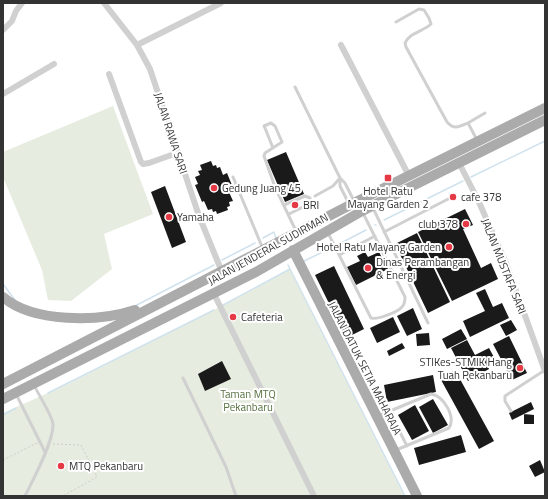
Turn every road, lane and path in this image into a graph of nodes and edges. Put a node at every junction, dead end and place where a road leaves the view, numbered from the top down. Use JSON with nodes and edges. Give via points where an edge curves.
{"nodes":[{"id":1,"x":22,"y":3,"type":"edge"},
{"id":2,"x":104,"y":3,"type":"edge"},
{"id":3,"x":221,"y":3,"type":"edge"},
{"id":4,"x":396,"y":22,"type":"dead end"},
{"id":5,"x":3,"y":30,"type":"edge"},
{"id":6,"x":137,"y":45,"type":"junction"},
{"id":7,"x":342,"y":45,"type":"dead end"},
{"id":8,"x":54,"y":64,"type":"dead end"},
{"id":9,"x":109,"y":74,"type":"dead end"},
{"id":10,"x":295,"y":87,"type":"dead end"},
{"id":11,"x":3,"y":94,"type":"edge"},
{"id":12,"x":545,"y":108,"type":"edge"},
{"id":13,"x":485,"y":114,"type":"dead end"},
{"id":14,"x":545,"y":120,"type":"edge"},
{"id":15,"x":468,"y":123,"type":"junction"},
{"id":16,"x":478,"y":142,"type":"junction"},
{"id":17,"x":273,"y":148,"type":"junction"},
{"id":18,"x":177,"y":153,"type":"junction"},
{"id":19,"x":459,"y":163,"type":"junction"},
{"id":20,"x":408,"y":176,"type":"junction"},
{"id":21,"x":233,"y":177,"type":"dead end"},
{"id":22,"x":340,"y":178,"type":"junction"},
{"id":23,"x":315,"y":196,"type":"dead end"},
{"id":24,"x":454,"y":196,"type":"dead end"},
{"id":25,"x":352,"y":204,"type":"junction"},
{"id":26,"x":284,"y":205,"type":"junction"},
{"id":27,"x":372,"y":206,"type":"junction"},
{"id":28,"x":362,"y":211,"type":"junction"},
{"id":29,"x":289,"y":214,"type":"junction"},
{"id":30,"x":327,"y":231,"type":"junction"},
{"id":31,"x":384,"y":232,"type":"junction"},
{"id":32,"x":297,"y":233,"type":"junction"},
{"id":33,"x":375,"y":236,"type":"junction"},
{"id":34,"x":292,"y":250,"type":"junction"},
{"id":35,"x":263,"y":251,"type":"junction"},
{"id":36,"x":339,"y":255,"type":"junction"},
{"id":37,"x":222,"y":272,"type":"junction"},
{"id":38,"x":214,"y":294,"type":"junction"},
{"id":39,"x":3,"y":297,"type":"edge"},
{"id":40,"x":167,"y":300,"type":"junction"},
{"id":41,"x":428,"y":324,"type":"dead end"},
{"id":42,"x":545,"y":370,"type":"edge"},
{"id":43,"x":27,"y":371,"type":"junction"},
{"id":44,"x":183,"y":378,"type":"dead end"},
{"id":45,"x":6,"y":382,"type":"edge"},
{"id":46,"x":33,"y":384,"type":"junction"},
{"id":47,"x":15,"y":393,"type":"junction"},
{"id":48,"x":3,"y":399,"type":"edge"},
{"id":49,"x":390,"y":411,"type":"junction"},
{"id":50,"x":511,"y":411,"type":"dead end"},
{"id":51,"x":377,"y":416,"type":"junction"},
{"id":52,"x":40,"y":442,"type":"junction"},
{"id":53,"x":48,"y":444,"type":"junction"},
{"id":54,"x":407,"y":446,"type":"junction"},
{"id":55,"x":394,"y":451,"type":"junction"},
{"id":56,"x":45,"y":452,"type":"junction"},
{"id":57,"x":3,"y":460,"type":"edge"},
{"id":58,"x":25,"y":496,"type":"edge"},
{"id":59,"x":63,"y":496,"type":"edge"},
{"id":60,"x":236,"y":496,"type":"edge"},
{"id":61,"x":314,"y":496,"type":"edge"},
{"id":62,"x":417,"y":496,"type":"edge"}],
"edges":[{"from":1,"to":5,"type":"street","via":[[12,21]]},
{"from":2,"to":6,"type":"street","name":"JALAN RAWA SARI"},
{"from":3,"to":6,"type":"street"},
{"from":4,"to":15,"type":"lane","via":[[419,10],[424,10],[430,18],[431,24],[409,37],[405,43],[406,47],[447,122],[453,128]]},
{"from":6,"to":18,"type":"street","name":"JALAN RAWA SARI","via":[[154,80]]},
{"from":7,"to":20,"type":"street"},
{"from":8,"to":11,"type":"street"},
{"from":9,"to":18,"type":"street","via":[[141,162],[149,163]]},
{"from":10,"to":22,"type":"lane"},
{"from":12,"to":16,"type":"main road","name":"JALAN JENDERAL SUDIRMAN"},
{"from":13,"to":15,"type":"lane"},
{"from":14,"to":19,"type":"main road","name":"JALAN JENDERAL SUDIRMAN"},
{"from":15,"to":16,"type":"lane"},
{"from":16,"to":20,"type":"main road","name":"JALAN JENDERAL SUDIRMAN"},
{"from":17,"to":17,"type":"lane","via":[[282,142],[271,123],[264,128]]},
{"from":17,"to":26,"type":"lane","via":[[264,156]]},
{"from":18,"to":37,"type":"street","name":"JALAN RAWA SARI"},
{"from":19,"to":27,"type":"main road","name":"JALAN JENDERAL SUDIRMAN"},
{"from":19,"to":42,"type":"street","name":"JALAN MUSTAFA SARI","via":[[506,264]]},
{"from":20,"to":25,"type":"main road","name":"JALAN JENDERAL SUDIRMAN"},
{"from":21,"to":35,"type":"lane"},
{"from":22,"to":23,"type":"lane","via":[[333,186]]},
{"from":22,"to":25,"type":"lane","via":[[345,183]]},
{"from":22,"to":25,"type":"lane","via":[[340,186]]},
{"from":24,"to":31,"type":"lane"},
{"from":25,"to":32,"type":"main road","name":"JALAN JENDERAL SUDIRMAN"},
{"from":26,"to":29,"type":"lane"},
{"from":26,"to":29,"type":"lane","via":[[305,196],[310,198],[311,204]]},
{"from":27,"to":28,"type":"main road","name":"JALAN JENDERAL SUDIRMAN"},
{"from":27,"to":31,"type":"lane"},
{"from":28,"to":30,"type":"main road","name":"JALAN JENDERAL SUDIRMAN"},
{"from":28,"to":33,"type":"lane"},
{"from":29,"to":32,"type":"lane"},
{"from":30,"to":34,"type":"main road","name":"JALAN JENDERAL SUDIRMAN"},
{"from":30,"to":36,"type":"lane"},
{"from":31,"to":41,"type":"lane"},
{"from":32,"to":35,"type":"main road","name":"JALAN JENDERAL SUDIRMAN"},
{"from":33,"to":36,"type":"lane"},
{"from":33,"to":36,"type":"lane","via":[[405,297],[403,306],[398,310],[371,318]]},
{"from":34,"to":38,"type":"main road","name":"JALAN JENDERAL SUDIRMAN"},
{"from":34,"to":51,"type":"main road","name":"JALAN DATUK SETIA MAHARAJA"},
{"from":35,"to":37,"type":"main road","name":"JALAN JENDERAL SUDIRMAN"},
{"from":37,"to":40,"type":"main road","name":"JALAN JENDERAL SUDIRMAN"},
{"from":38,"to":46,"type":"main road","name":"JALAN JENDERAL SUDIRMAN"},
{"from":38,"to":61,"type":"street"},
{"from":39,"to":40,"type":"main road","via":[[26,311],[42,316],[76,318],[128,313]]},
{"from":40,"to":43,"type":"main road","name":"JALAN JENDERAL SUDIRMAN"},
{"from":42,"to":50,"type":"lane","via":[[505,396]]},
{"from":43,"to":45,"type":"main road","name":"JALAN JENDERAL SUDIRMAN"},
{"from":43,"to":46,"type":"main road"},
{"from":44,"to":60,"type":"lane","via":[[226,467]]},
{"from":45,"to":47,"type":"main road"},
{"from":46,"to":47,"type":"main road","name":"JALAN JENDERAL SUDIRMAN"},
{"from":46,"to":53,"type":"lane","via":[[53,424]]},
{"from":47,"to":48,"type":"main road","name":"JALAN JENDERAL SUDIRMAN"},
{"from":47,"to":52,"type":"lane"},
{"from":49,"to":51,"type":"lane"},
{"from":49,"to":54,"type":"lane"},
{"from":49,"to":54,"type":"lane","via":[[431,394],[440,398],[448,410],[452,419],[449,428]]},
{"from":51,"to":55,"type":"main road","name":"JALAN DATUK SETIA MAHARAJA"},
{"from":52,"to":56,"type":"lane"},
{"from":52,"to":57,"type":"path"},
{"from":53,"to":56,"type":"lane"},
{"from":53,"to":59,"type":"path","via":[[81,445],[97,477]]},
{"from":54,"to":55,"type":"lane"},
{"from":55,"to":62,"type":"main road","name":"JALAN DATUK SETIA MAHARAJA"},
{"from":56,"to":58,"type":"lane"}]}
